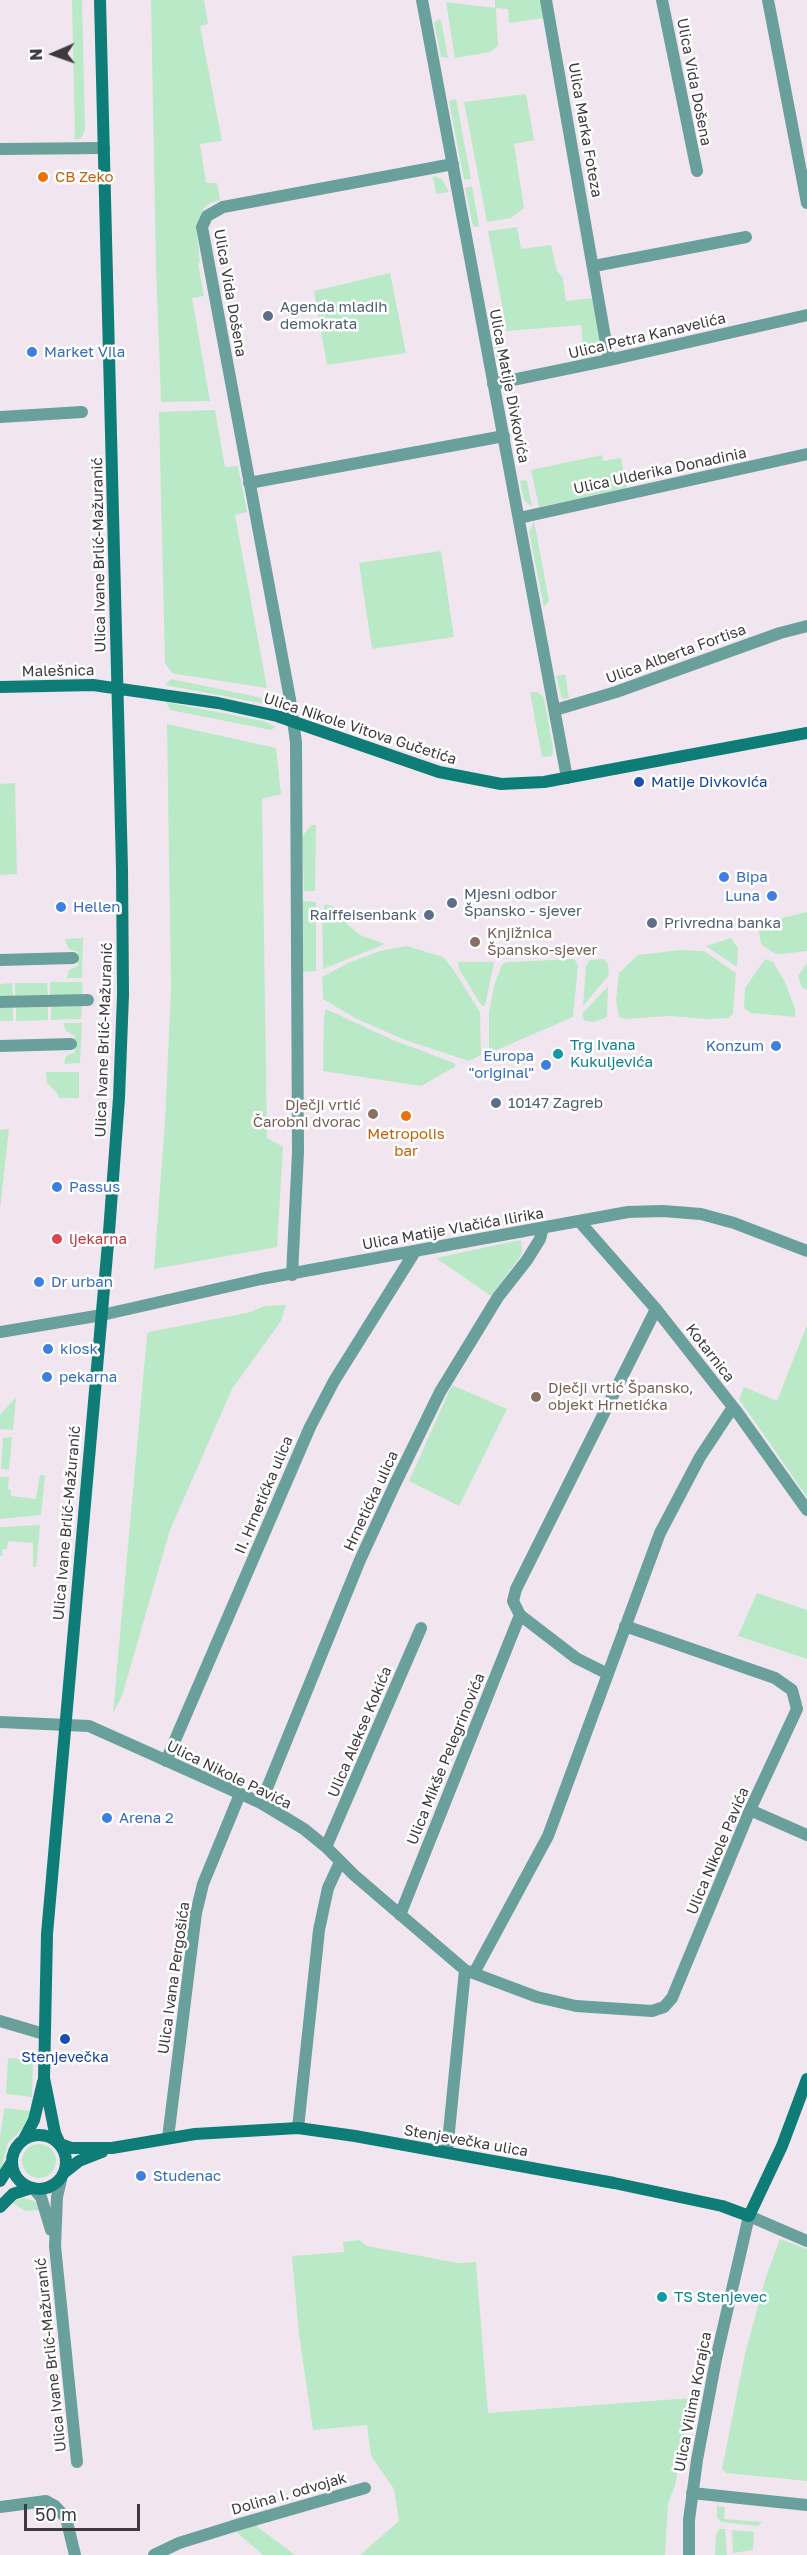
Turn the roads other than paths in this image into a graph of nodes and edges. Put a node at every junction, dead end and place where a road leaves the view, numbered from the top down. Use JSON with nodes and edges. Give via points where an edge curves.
{"nodes":[{"id":1,"x":100,"y":0,"type":"edge"},
{"id":2,"x":422,"y":0,"type":"edge"},
{"id":3,"x":546,"y":0,"type":"edge"},
{"id":4,"x":662,"y":0,"type":"edge"},
{"id":5,"x":768,"y":0,"type":"edge"},
{"id":6,"x":104,"y":148,"type":"junction"},
{"id":7,"x":0,"y":149,"type":"edge"},
{"id":8,"x":453,"y":164,"type":"junction"},
{"id":9,"x":697,"y":171,"type":"dead end"},
{"id":10,"x":807,"y":203,"type":"edge"},
{"id":11,"x":746,"y":237,"type":"dead end"},
{"id":12,"x":594,"y":266,"type":"junction"},
{"id":13,"x":807,"y":315,"type":"edge"},
{"id":14,"x":609,"y":360,"type":"junction"},
{"id":15,"x":493,"y":384,"type":"junction"},
{"id":16,"x":81,"y":412,"type":"dead end"},
{"id":17,"x":0,"y":417,"type":"edge"},
{"id":18,"x":504,"y":436,"type":"junction"},
{"id":19,"x":807,"y":454,"type":"edge"},
{"id":20,"x":249,"y":483,"type":"junction"},
{"id":21,"x":519,"y":518,"type":"junction"},
{"id":22,"x":807,"y":626,"type":"edge"},
{"id":23,"x":0,"y":687,"type":"edge"},
{"id":24,"x":117,"y":687,"type":"junction"},
{"id":25,"x":555,"y":710,"type":"junction"},
{"id":26,"x":294,"y":722,"type":"junction"},
{"id":27,"x":807,"y":733,"type":"edge"},
{"id":28,"x":567,"y":778,"type":"junction"},
{"id":29,"x":73,"y":958,"type":"dead end"},
{"id":30,"x":0,"y":960,"type":"edge"},
{"id":31,"x":88,"y":1000,"type":"dead end"},
{"id":32,"x":0,"y":1002,"type":"edge"},
{"id":33,"x":71,"y":1044,"type":"dead end"},
{"id":34,"x":0,"y":1046,"type":"edge"},
{"id":35,"x":579,"y":1221,"type":"junction"},
{"id":36,"x":543,"y":1228,"type":"junction"},
{"id":37,"x":807,"y":1251,"type":"edge"},
{"id":38,"x":414,"y":1253,"type":"junction"},
{"id":39,"x":292,"y":1275,"type":"junction"},
{"id":40,"x":656,"y":1308,"type":"junction"},
{"id":41,"x":102,"y":1315,"type":"junction"},
{"id":42,"x":0,"y":1332,"type":"edge"},
{"id":43,"x":733,"y":1407,"type":"junction"},
{"id":44,"x":807,"y":1510,"type":"edge"},
{"id":45,"x":520,"y":1614,"type":"junction"},
{"id":46,"x":625,"y":1626,"type":"junction"},
{"id":47,"x":421,"y":1628,"type":"dead end"},
{"id":48,"x":608,"y":1674,"type":"junction"},
{"id":49,"x":0,"y":1722,"type":"edge"},
{"id":50,"x":64,"y":1724,"type":"junction"},
{"id":51,"x":166,"y":1761,"type":"junction"},
{"id":52,"x":240,"y":1794,"type":"junction"},
{"id":53,"x":261,"y":1803,"type":"junction"},
{"id":54,"x":750,"y":1810,"type":"junction"},
{"id":55,"x":807,"y":1835,"type":"edge"},
{"id":56,"x":326,"y":1847,"type":"junction"},
{"id":57,"x":340,"y":1862,"type":"junction"},
{"id":58,"x":400,"y":1915,"type":"junction"},
{"id":59,"x":469,"y":1971,"type":"junction"},
{"id":60,"x":0,"y":2020,"type":"edge"},
{"id":61,"x":44,"y":2034,"type":"junction"},
{"id":62,"x":44,"y":2078,"type":"junction"},
{"id":63,"x":807,"y":2079,"type":"edge"},
{"id":64,"x":298,"y":2128,"type":"junction"},
{"id":65,"x":168,"y":2138,"type":"junction"},
{"id":66,"x":24,"y":2139,"type":"junction"},
{"id":67,"x":60,"y":2144,"type":"junction"},
{"id":68,"x":112,"y":2148,"type":"junction"},
{"id":69,"x":447,"y":2152,"type":"junction"},
{"id":70,"x":12,"y":2162,"type":"junction"},
{"id":71,"x":63,"y":2176,"type":"junction"},
{"id":72,"x":0,"y":2181,"type":"edge"},
{"id":73,"x":32,"y":2188,"type":"junction"},
{"id":74,"x":0,"y":2207,"type":"edge"},
{"id":75,"x":749,"y":2216,"type":"junction"},
{"id":76,"x":807,"y":2241,"type":"edge"},
{"id":77,"x":55,"y":2246,"type":"junction"},
{"id":78,"x":77,"y":2462,"type":"dead end"},
{"id":79,"x":365,"y":2488,"type":"dead end"},
{"id":80,"x":692,"y":2493,"type":"junction"},
{"id":81,"x":807,"y":2505,"type":"edge"},
{"id":82,"x":0,"y":2507,"type":"edge"},
{"id":83,"x":75,"y":2555,"type":"edge"},
{"id":84,"x":154,"y":2555,"type":"edge"},
{"id":85,"x":689,"y":2555,"type":"edge"}],
"edges":[{"from":1,"to":6,"type":"street","name":"Ulica Ivane Brlić-Mažuranić"},
{"from":2,"to":8,"type":"street","name":"Ulica Matije Divkovića"},
{"from":3,"to":12,"type":"street","name":"Ulica Marka Foteza"},
{"from":4,"to":9,"type":"street","name":"Ulica Vida Došena"},
{"from":5,"to":10,"type":"street"},
{"from":6,"to":7,"type":"street"},
{"from":6,"to":24,"type":"street","name":"Ulica Ivane Brlić-Mažuranić"},
{"from":8,"to":15,"type":"street","name":"Ulica Matije Divkovića"},
{"from":8,"to":20,"type":"street","name":"Ulica Vida Došena","via":[[223,207],[205,219],[203,238]]},
{"from":11,"to":12,"type":"street"},
{"from":12,"to":14,"type":"street","name":"Ulica Marka Foteza"},
{"from":13,"to":14,"type":"street","name":"Ulica Petra Kanavelića"},
{"from":14,"to":15,"type":"street","name":"Ulica Petra Kanavelića"},
{"from":15,"to":18,"type":"street","name":"Ulica Matije Divkovića"},
{"from":16,"to":17,"type":"street"},
{"from":18,"to":20,"type":"street"},
{"from":18,"to":21,"type":"street","name":"Ulica Matije Divkovića"},
{"from":19,"to":21,"type":"street","name":"Ulica Ulderika Donadinia"},
{"from":20,"to":26,"type":"street","name":"Ulica Vida Došena"},
{"from":21,"to":25,"type":"street","name":"Ulica Matije Divkovića"},
{"from":22,"to":25,"type":"street","name":"Ulica Alberta Fortisa"},
{"from":23,"to":24,"type":"street","name":"Malešnica"},
{"from":24,"to":26,"type":"street","name":"Ulica Nikole Vitova Gučetića","via":[[218,703]]},
{"from":24,"to":41,"type":"street","name":"Ulica Ivane Brlić-Mažuranić","via":[[123,1005]]},
{"from":25,"to":28,"type":"street","name":"Ulica Matije Divkovića"},
{"from":26,"to":28,"type":"street","name":"Ulica Nikole Vitova Gučetića","via":[[459,777],[510,784]]},
{"from":26,"to":39,"type":"street","via":[[298,1152]]},
{"from":27,"to":28,"type":"street","name":"Ulica Nikole Vitova Gučetića"},
{"from":29,"to":30,"type":"street"},
{"from":31,"to":32,"type":"street"},
{"from":33,"to":34,"type":"street"},
{"from":35,"to":36,"type":"street","name":"Ulica Matije Vlačića Ilirika"},
{"from":35,"to":37,"type":"street","name":"Ulica Matije Vlačića Ilirika","via":[[628,1212],[701,1214]]},
{"from":35,"to":40,"type":"street","name":"Kotarnica"},
{"from":36,"to":38,"type":"street","name":"Ulica Matije Vlačića Ilirika"},
{"from":36,"to":53,"type":"street","name":"Hrnetićka ulica","via":[[527,1260],[498,1297],[440,1392],[394,1484]]},
{"from":38,"to":39,"type":"street","name":"Ulica Matije Vlačića Ilirika"},
{"from":38,"to":51,"type":"street","name":"II. Hrnetićka ulica","via":[[310,1427]]},
{"from":39,"to":41,"type":"street","name":"Ulica Matije Vlačića Ilirika"},
{"from":40,"to":43,"type":"street","name":"Kotarnica"},
{"from":40,"to":45,"type":"street","name":"Ulica Mikše Pelegrinovića","via":[[516,1589],[513,1601]]},
{"from":41,"to":42,"type":"street","name":"Ulica Matije Vlačića Ilirika"},
{"from":41,"to":50,"type":"street","name":"Ulica Ivane Brlić-Mažuranić"},
{"from":43,"to":44,"type":"street","name":"Kotarnica"},
{"from":43,"to":46,"type":"street","via":[[700,1457],[660,1533]]},
{"from":45,"to":48,"type":"street","via":[[576,1658]]},
{"from":45,"to":58,"type":"street","name":"Ulica Mikše Pelegrinovića"},
{"from":46,"to":48,"type":"street"},
{"from":46,"to":54,"type":"street","name":"Ulica Nikole Pavića","via":[[775,1678],[792,1690],[797,1702],[794,1720]]},
{"from":47,"to":56,"type":"street","name":"Ulica Alekse Kokića"},
{"from":48,"to":59,"type":"street","via":[[548,1836]]},
{"from":49,"to":50,"type":"street","name":"Ulica Nikole Pavića"},
{"from":50,"to":51,"type":"street","name":"Ulica Nikole Pavića","via":[[88,1726]]},
{"from":50,"to":61,"type":"street","name":"Ulica Ivane Brlić-Mažuranić","via":[[47,1934]]},
{"from":51,"to":52,"type":"street","name":"Ulica Nikole Pavića"},
{"from":52,"to":53,"type":"street","name":"Ulica Nikole Pavića"},
{"from":52,"to":65,"type":"street","name":"Ulica Ivana Pergošića","via":[[203,1884],[196,1913]]},
{"from":53,"to":56,"type":"street","name":"Ulica Nikole Pavića"},
{"from":54,"to":55,"type":"street"},
{"from":54,"to":59,"type":"street","name":"Ulica Nikole Pavića","via":[[672,1998],[664,2007],[652,2011],[576,2006],[537,1997]]},
{"from":56,"to":57,"type":"street","name":"Ulica Nikole Pavića"},
{"from":57,"to":58,"type":"street","name":"Ulica Nikole Pavića"},
{"from":57,"to":64,"type":"street","via":[[322,1909]]},
{"from":58,"to":59,"type":"street","name":"Ulica Nikole Pavića"},
{"from":59,"to":69,"type":"street"},
{"from":60,"to":61,"type":"street"},
{"from":61,"to":62,"type":"street","name":"Ulica Ivane Brlić-Mažuranić"},
{"from":62,"to":66,"type":"street","name":"Ulica Ivane Brlić-Mažuranić","via":[[34,2120]]},
{"from":62,"to":67,"type":"street","name":"Ulica Ivane Brlić-Mažuranić"},
{"from":63,"to":75,"type":"street","name":"Ulica Vilima Korajca","via":[[782,2146]]},
{"from":64,"to":65,"type":"street","name":"Stenjevečka ulica"},
{"from":64,"to":69,"type":"street","name":"Stenjevečka ulica"},
{"from":65,"to":68,"type":"street","name":"Stenjevečka ulica"},
{"from":66,"to":67,"type":"street","via":[[41,2134]]},
{"from":66,"to":70,"type":"street","via":[[13,2153]]},
{"from":67,"to":68,"type":"street","name":"Stenjevečka ulica","via":[[71,2148]]},
{"from":67,"to":71,"type":"street","via":[[66,2156]]},
{"from":68,"to":71,"type":"street","name":"Stenjevečka ulica","via":[[79,2161]]},
{"from":69,"to":75,"type":"street","name":"Stenjevečka ulica","via":[[699,2201]]},
{"from":70,"to":72,"type":"street"},
{"from":70,"to":73,"type":"street","via":[[18,2180]]},
{"from":71,"to":73,"type":"street","via":[[47,2188]]},
{"from":71,"to":77,"type":"street","name":"Ulica Ivane Brlić-Mažuranić","via":[[57,2197]]},
{"from":73,"to":74,"type":"street","via":[[20,2190]]},
{"from":73,"to":77,"type":"street","name":"Ulica Ivane Brlić-Mažuranić","via":[[45,2206]]},
{"from":75,"to":76,"type":"street","name":"Stenjevečka ulica"},
{"from":75,"to":80,"type":"street","name":"Ulica Vilima Korajca","via":[[716,2359]]},
{"from":77,"to":78,"type":"street","name":"Ulica Ivane Brlić-Mažuranić"},
{"from":79,"to":84,"type":"street","name":"Dolina I. odvojak","via":[[179,2543]]},
{"from":80,"to":81,"type":"street","name":"Ulica Vilima Korajca"},
{"from":80,"to":85,"type":"street","name":"Ulica Vilima Korajca"},
{"from":82,"to":83,"type":"street","via":[[46,2501],[55,2506],[66,2518]]}]}
